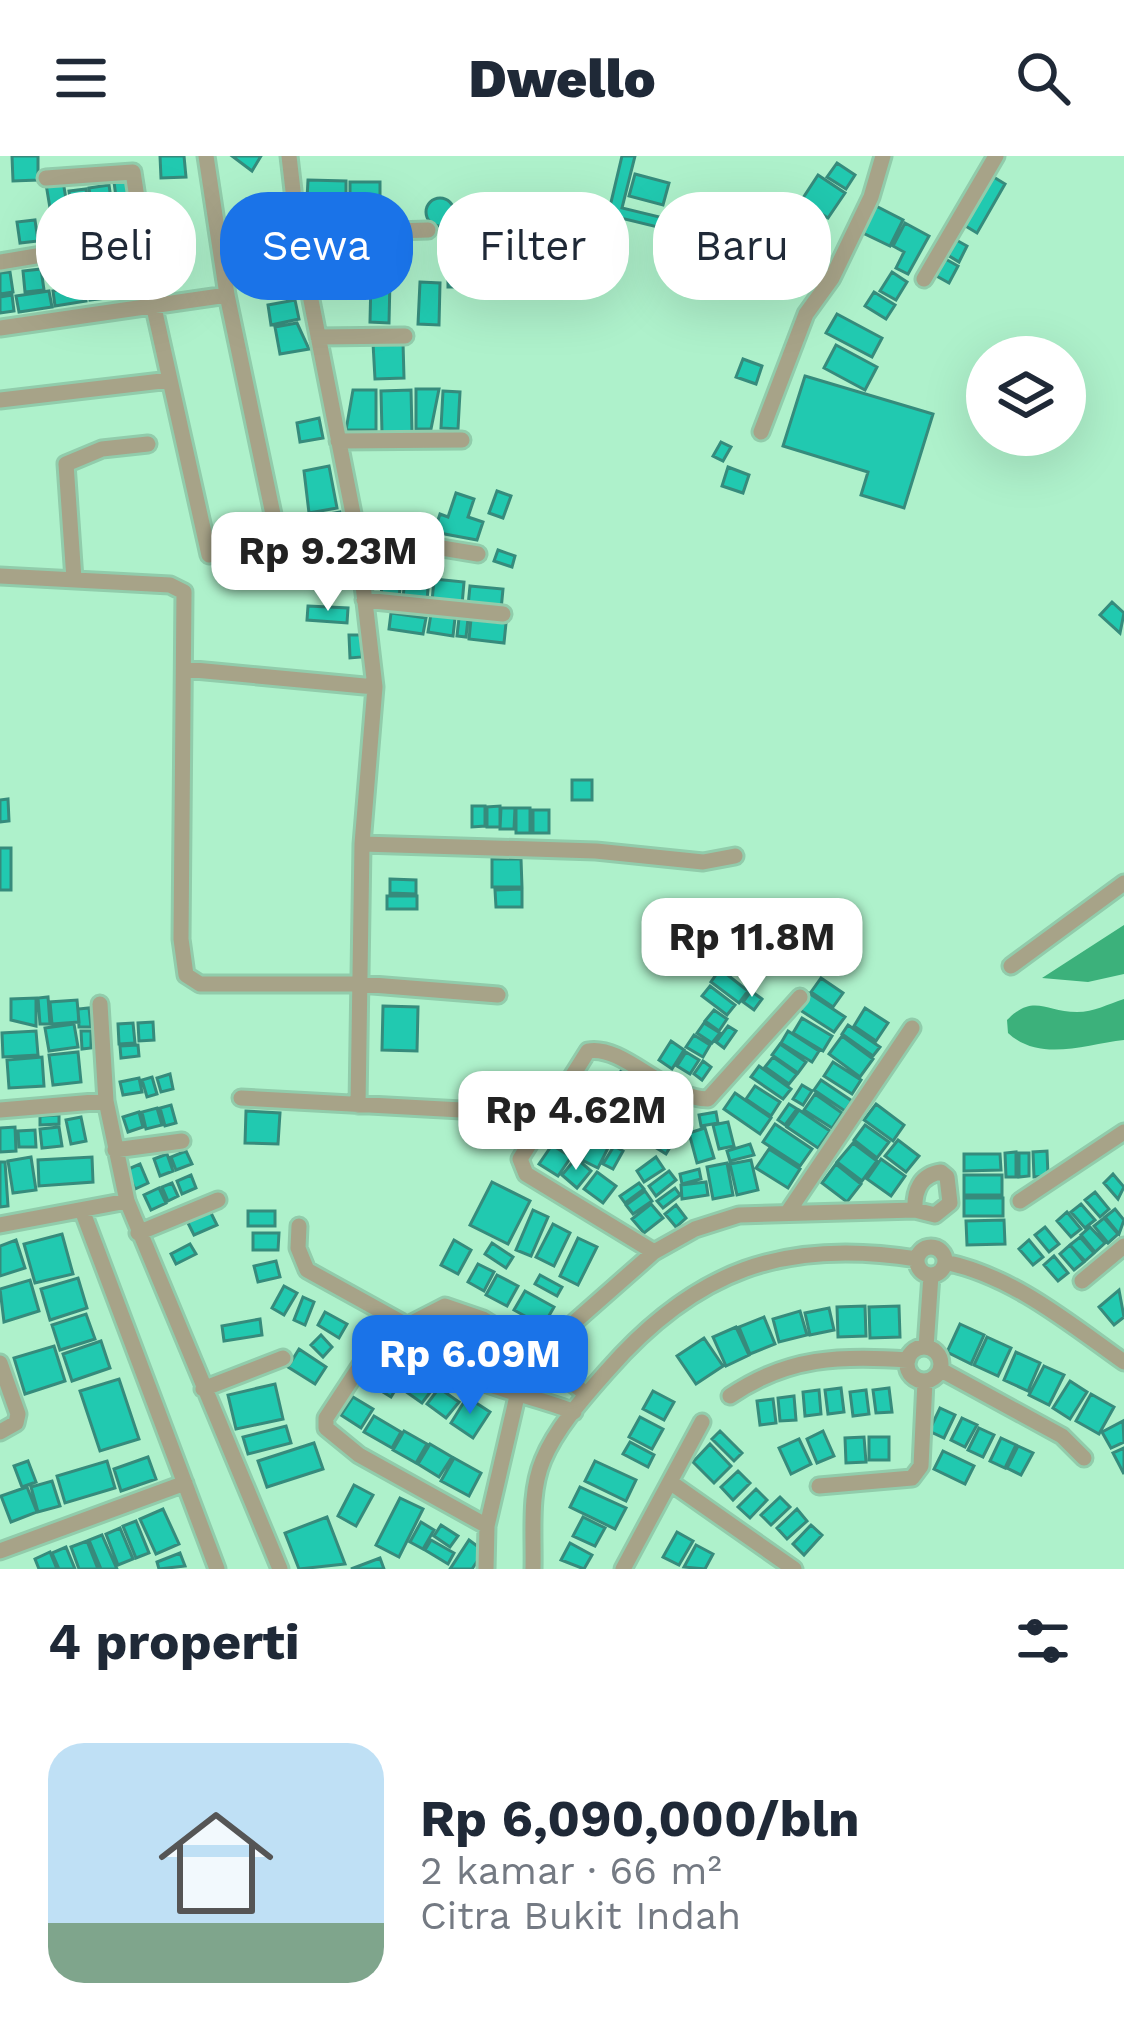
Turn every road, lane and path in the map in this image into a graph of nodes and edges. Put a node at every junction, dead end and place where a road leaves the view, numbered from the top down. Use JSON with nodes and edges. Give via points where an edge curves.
{"nodes":[{"id":1,"x":206,"y":156,"type":"edge"},
{"id":2,"x":289,"y":156,"type":"edge"},
{"id":3,"x":883,"y":156,"type":"edge"},
{"id":4,"x":996,"y":156,"type":"edge"},
{"id":5,"x":46,"y":178,"type":"dead end"},
{"id":6,"x":134,"y":192,"type":"edge"},
{"id":7,"x":293,"y":192,"type":"edge"},
{"id":8,"x":413,"y":230,"type":"edge"},
{"id":9,"x":428,"y":230,"type":"dead end"},
{"id":10,"x":220,"y":254,"type":"edge"},
{"id":11,"x":36,"y":256,"type":"edge"},
{"id":12,"x":0,"y":262,"type":"edge"},
{"id":13,"x":924,"y":279,"type":"dead end"},
{"id":14,"x":220,"y":297,"type":"edge"},
{"id":15,"x":153,"y":300,"type":"edge"},
{"id":16,"x":227,"y":300,"type":"edge"},
{"id":17,"x":311,"y":300,"type":"edge"},
{"id":18,"x":154,"y":308,"type":"junction"},
{"id":19,"x":0,"y":328,"type":"edge"},
{"id":20,"x":405,"y":336,"type":"dead end"},
{"id":21,"x":318,"y":338,"type":"junction"},
{"id":22,"x":170,"y":380,"type":"junction"},
{"id":23,"x":0,"y":400,"type":"edge"},
{"id":24,"x":760,"y":432,"type":"dead end"},
{"id":25,"x":462,"y":440,"type":"dead end"},
{"id":26,"x":338,"y":441,"type":"junction"},
{"id":27,"x":148,"y":444,"type":"dead end"},
{"id":28,"x":357,"y":534,"type":"junction"},
{"id":29,"x":478,"y":554,"type":"dead end"},
{"id":30,"x":209,"y":555,"type":"dead end"},
{"id":31,"x":283,"y":562,"type":"dead end"},
{"id":32,"x":0,"y":576,"type":"edge"},
{"id":33,"x":74,"y":579,"type":"junction"},
{"id":34,"x":364,"y":600,"type":"junction"},
{"id":35,"x":503,"y":614,"type":"dead end"},
{"id":36,"x":184,"y":670,"type":"junction"},
{"id":37,"x":375,"y":686,"type":"junction"},
{"id":38,"x":362,"y":844,"type":"junction"},
{"id":39,"x":735,"y":856,"type":"dead end"},
{"id":40,"x":1124,"y":883,"type":"edge"},
{"id":41,"x":1011,"y":966,"type":"dead end"},
{"id":42,"x":360,"y":985,"type":"junction"},
{"id":43,"x":498,"y":995,"type":"dead end"},
{"id":44,"x":800,"y":997,"type":"dead end"},
{"id":45,"x":100,"y":1004,"type":"dead end"},
{"id":46,"x":912,"y":1028,"type":"dead end"},
{"id":47,"x":241,"y":1098,"type":"dead end"},
{"id":48,"x":106,"y":1101,"type":"junction"},
{"id":49,"x":358,"y":1105,"type":"junction"},
{"id":50,"x":0,"y":1110,"type":"edge"},
{"id":51,"x":480,"y":1112,"type":"dead end"},
{"id":52,"x":1124,"y":1132,"type":"edge"},
{"id":53,"x":182,"y":1141,"type":"dead end"},
{"id":54,"x":115,"y":1150,"type":"junction"},
{"id":55,"x":218,"y":1200,"type":"dead end"},
{"id":56,"x":127,"y":1201,"type":"junction"},
{"id":57,"x":1020,"y":1201,"type":"dead end"},
{"id":58,"x":82,"y":1210,"type":"junction"},
{"id":59,"x":915,"y":1210,"type":"dead end"},
{"id":60,"x":788,"y":1212,"type":"junction"},
{"id":61,"x":0,"y":1226,"type":"edge"},
{"id":62,"x":299,"y":1226,"type":"dead end"},
{"id":63,"x":138,"y":1233,"type":"junction"},
{"id":64,"x":1124,"y":1246,"type":"edge"},
{"id":65,"x":654,"y":1252,"type":"junction"},
{"id":66,"x":917,"y":1258,"type":"junction"},
{"id":67,"x":945,"y":1262,"type":"junction"},
{"id":68,"x":932,"y":1275,"type":"junction"},
{"id":69,"x":1082,"y":1281,"type":"dead end"},
{"id":70,"x":391,"y":1319,"type":"junction"},
{"id":71,"x":410,"y":1324,"type":"junction"},
{"id":72,"x":926,"y":1347,"type":"junction"},
{"id":73,"x":283,"y":1358,"type":"dead end"},
{"id":74,"x":538,"y":1358,"type":"junction"},
{"id":75,"x":908,"y":1360,"type":"junction"},
{"id":76,"x":1124,"y":1362,"type":"edge"},
{"id":77,"x":0,"y":1363,"type":"edge"},
{"id":78,"x":941,"y":1370,"type":"junction"},
{"id":79,"x":926,"y":1381,"type":"junction"},
{"id":80,"x":203,"y":1390,"type":"junction"},
{"id":81,"x":518,"y":1392,"type":"junction"},
{"id":82,"x":586,"y":1394,"type":"junction"},
{"id":83,"x":730,"y":1396,"type":"dead end"},
{"id":84,"x":574,"y":1412,"type":"junction"},
{"id":85,"x":702,"y":1422,"type":"dead end"},
{"id":86,"x":0,"y":1432,"type":"edge"},
{"id":87,"x":1084,"y":1459,"type":"dead end"},
{"id":88,"x":670,"y":1482,"type":"junction"},
{"id":89,"x":184,"y":1484,"type":"junction"},
{"id":90,"x":819,"y":1486,"type":"dead end"},
{"id":91,"x":487,"y":1526,"type":"junction"},
{"id":92,"x":0,"y":1551,"type":"edge"},
{"id":93,"x":217,"y":1569,"type":"edge"},
{"id":94,"x":280,"y":1569,"type":"edge"},
{"id":95,"x":486,"y":1569,"type":"edge"},
{"id":96,"x":533,"y":1569,"type":"edge"},
{"id":97,"x":623,"y":1569,"type":"edge"},
{"id":98,"x":794,"y":1569,"type":"edge"}],
"edges":[{"from":1,"to":10,"type":"street"},
{"from":2,"to":7,"type":"street"},
{"from":3,"to":24,"type":"street","via":[[832,278],[806,314]]},
{"from":4,"to":13,"type":"street"},
{"from":5,"to":6,"type":"street","via":[[130,170]]},
{"from":8,"to":9,"type":"street"},
{"from":11,"to":12,"type":"street"},
{"from":14,"to":18,"type":"street"},
{"from":15,"to":18,"type":"street"},
{"from":16,"to":31,"type":"street"},
{"from":17,"to":21,"type":"street"},
{"from":18,"to":19,"type":"street"},
{"from":18,"to":22,"type":"street"},
{"from":20,"to":21,"type":"street"},
{"from":21,"to":26,"type":"street"},
{"from":22,"to":23,"type":"street"},
{"from":22,"to":30,"type":"street"},
{"from":25,"to":26,"type":"street"},
{"from":26,"to":28,"type":"street"},
{"from":27,"to":33,"type":"street","via":[[102,449],[66,464]]},
{"from":28,"to":29,"type":"street"},
{"from":28,"to":34,"type":"street"},
{"from":32,"to":33,"type":"street"},
{"from":33,"to":36,"type":"street","via":[[178,587],[186,598]]},
{"from":34,"to":35,"type":"street"},
{"from":34,"to":37,"type":"street"},
{"from":36,"to":37,"type":"street"},
{"from":36,"to":42,"type":"street","via":[[186,975],[200,984]]},
{"from":37,"to":38,"type":"street"},
{"from":38,"to":39,"type":"street","via":[[703,862]]},
{"from":38,"to":42,"type":"street"},
{"from":40,"to":41,"type":"street"},
{"from":42,"to":43,"type":"street"},
{"from":42,"to":49,"type":"street"},
{"from":44,"to":65,"type":"street","via":[[708,1099],[689,1099],[604,1051],[588,1051],[520,1159],[526,1174]]},
{"from":45,"to":48,"type":"street"},
{"from":46,"to":60,"type":"street"},
{"from":47,"to":49,"type":"street"},
{"from":48,"to":50,"type":"street"},
{"from":48,"to":54,"type":"street"},
{"from":49,"to":51,"type":"street"},
{"from":52,"to":57,"type":"street"},
{"from":53,"to":54,"type":"street"},
{"from":54,"to":56,"type":"street"},
{"from":55,"to":63,"type":"street"},
{"from":56,"to":58,"type":"street"},
{"from":56,"to":63,"type":"street"},
{"from":58,"to":61,"type":"street"},
{"from":58,"to":89,"type":"street"},
{"from":59,"to":60,"type":"street"},
{"from":60,"to":65,"type":"street","via":[[739,1214]]},
{"from":62,"to":70,"type":"street","via":[[307,1270]]},
{"from":63,"to":80,"type":"street"},
{"from":64,"to":69,"type":"street"},
{"from":65,"to":74,"type":"street"},
{"from":66,"to":67,"type":"street","via":[[935,1247]]},
{"from":66,"to":68,"type":"street"},
{"from":66,"to":82,"type":"street","via":[[858,1250],[784,1258],[709,1281],[646,1326]]},
{"from":67,"to":68,"type":"street"},
{"from":67,"to":76,"type":"street","via":[[1018,1289]]},
{"from":68,"to":72,"type":"street"},
{"from":70,"to":71,"type":"street"},
{"from":70,"to":91,"type":"street","via":[[326,1428]]},
{"from":71,"to":74,"type":"street","via":[[437,1307],[454,1308]]},
{"from":71,"to":81,"type":"street","via":[[415,1340],[455,1370]]},
{"from":72,"to":75,"type":"street"},
{"from":72,"to":78,"type":"street","via":[[937,1352]]},
{"from":73,"to":80,"type":"street"},
{"from":74,"to":81,"type":"street"},
{"from":74,"to":82,"type":"street"},
{"from":75,"to":79,"type":"street","via":[[911,1375]]},
{"from":75,"to":83,"type":"street","via":[[807,1360],[767,1371]]},
{"from":77,"to":86,"type":"street","via":[[18,1414]]},
{"from":78,"to":79,"type":"street"},
{"from":78,"to":87,"type":"street","via":[[1062,1436]]},
{"from":79,"to":90,"type":"street","via":[[921,1466],[912,1478]]},
{"from":80,"to":94,"type":"street"},
{"from":81,"to":84,"type":"street"},
{"from":81,"to":91,"type":"street"},
{"from":82,"to":84,"type":"street"},
{"from":84,"to":96,"type":"street","via":[[543,1459]]},
{"from":85,"to":88,"type":"street"},
{"from":88,"to":97,"type":"street"},
{"from":88,"to":98,"type":"street"},
{"from":89,"to":92,"type":"street"},
{"from":89,"to":93,"type":"street"},
{"from":91,"to":95,"type":"street"}]}
